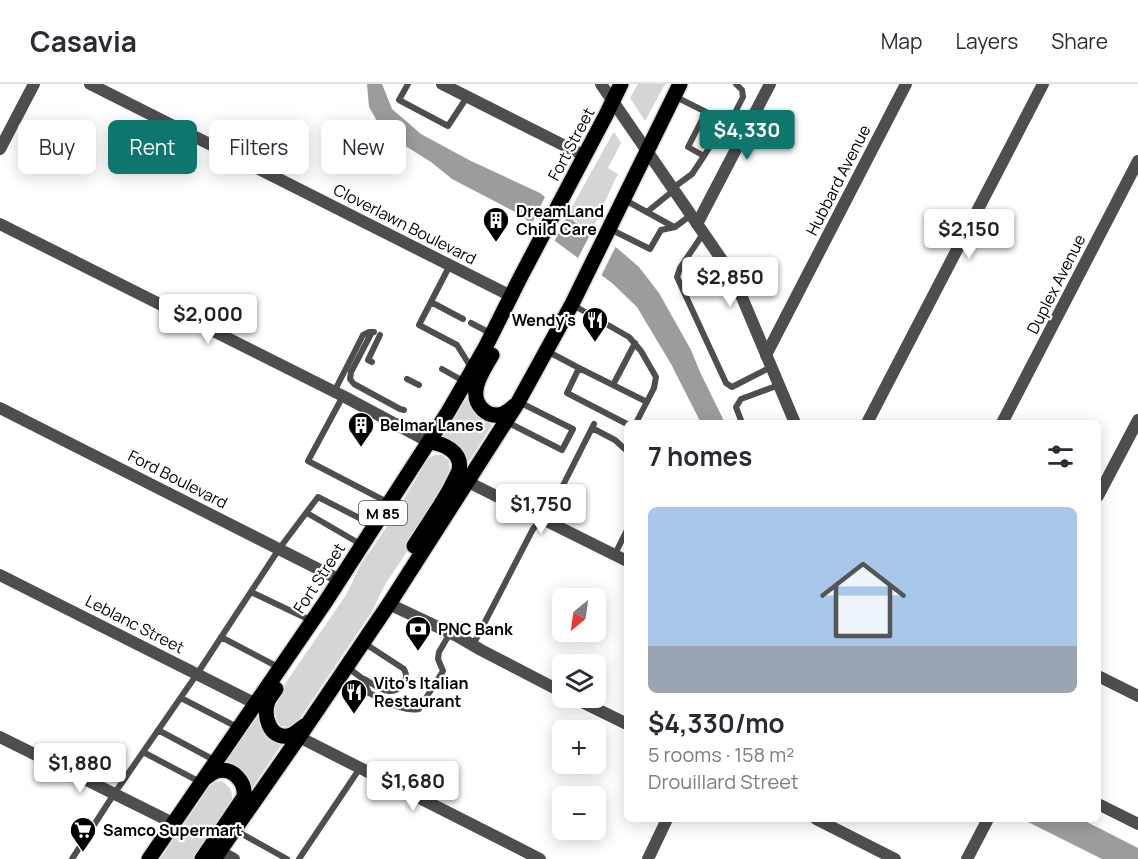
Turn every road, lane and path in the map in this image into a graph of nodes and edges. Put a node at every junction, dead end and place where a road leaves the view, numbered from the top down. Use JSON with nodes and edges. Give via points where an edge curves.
{"nodes":[{"id":1,"x":33,"y":84,"type":"edge"},
{"id":2,"x":90,"y":84,"type":"edge"},
{"id":3,"x":408,"y":84,"type":"edge"},
{"id":4,"x":442,"y":84,"type":"edge"},
{"id":5,"x":602,"y":84,"type":"edge"},
{"id":6,"x":621,"y":84,"type":"edge"},
{"id":7,"x":736,"y":84,"type":"edge"},
{"id":8,"x":770,"y":84,"type":"edge"},
{"id":9,"x":906,"y":84,"type":"edge"},
{"id":10,"x":1043,"y":84,"type":"edge"},
{"id":11,"x":677,"y":90,"type":"edge"},
{"id":12,"x":467,"y":97,"type":"junction"},
{"id":13,"x":612,"y":100,"type":"junction"},
{"id":14,"x":706,"y":112,"type":"junction"},
{"id":15,"x":717,"y":135,"type":"junction"},
{"id":16,"x":0,"y":149,"type":"edge"},
{"id":17,"x":646,"y":151,"type":"junction"},
{"id":18,"x":585,"y":156,"type":"junction"},
{"id":19,"x":704,"y":156,"type":"junction"},
{"id":20,"x":1138,"y":161,"type":"edge"},
{"id":21,"x":673,"y":189,"type":"junction"},
{"id":22,"x":623,"y":199,"type":"junction"},
{"id":23,"x":647,"y":212,"type":"junction"},
{"id":24,"x":0,"y":224,"type":"edge"},
{"id":25,"x":697,"y":224,"type":"junction"},
{"id":26,"x":675,"y":227,"type":"junction"},
{"id":27,"x":607,"y":233,"type":"junction"},
{"id":28,"x":450,"y":265,"type":"junction"},
{"id":29,"x":520,"y":278,"type":"junction"},
{"id":30,"x":511,"y":296,"type":"junction"},
{"id":31,"x":431,"y":302,"type":"junction"},
{"id":32,"x":572,"y":304,"type":"junction"},
{"id":33,"x":463,"y":319,"type":"dead end"},
{"id":34,"x":471,"y":323,"type":"dead end"},
{"id":35,"x":376,"y":333,"type":"junction"},
{"id":36,"x":492,"y":334,"type":"junction"},
{"id":37,"x":635,"y":343,"type":"junction"},
{"id":38,"x":546,"y":350,"type":"junction"},
{"id":39,"x":766,"y":355,"type":"junction"},
{"id":40,"x":372,"y":362,"type":"dead end"},
{"id":41,"x":579,"y":368,"type":"junction"},
{"id":42,"x":771,"y":368,"type":"junction"},
{"id":43,"x":442,"y":369,"type":"dead end"},
{"id":44,"x":469,"y":376,"type":"junction"},
{"id":45,"x":407,"y":379,"type":"dead end"},
{"id":46,"x":420,"y":385,"type":"dead end"},
{"id":47,"x":613,"y":385,"type":"junction"},
{"id":48,"x":778,"y":385,"type":"junction"},
{"id":49,"x":339,"y":394,"type":"junction"},
{"id":50,"x":647,"y":402,"type":"junction"},
{"id":51,"x":518,"y":403,"type":"junction"},
{"id":52,"x":0,"y":408,"type":"edge"},
{"id":53,"x":404,"y":410,"type":"dead end"},
{"id":54,"x":638,"y":420,"type":"edge"},
{"id":55,"x":741,"y":420,"type":"edge"},
{"id":56,"x":794,"y":420,"type":"edge"},
{"id":57,"x":869,"y":420,"type":"edge"},
{"id":58,"x":1004,"y":420,"type":"edge"},
{"id":59,"x":1138,"y":420,"type":"edge"},
{"id":60,"x":506,"y":422,"type":"junction"},
{"id":61,"x":624,"y":422,"type":"edge"},
{"id":62,"x":429,"y":442,"type":"junction"},
{"id":63,"x":624,"y":448,"type":"edge"},
{"id":64,"x":468,"y":482,"type":"junction"},
{"id":65,"x":1101,"y":490,"type":"edge"},
{"id":66,"x":389,"y":503,"type":"junction"},
{"id":67,"x":307,"y":513,"type":"junction"},
{"id":68,"x":543,"y":519,"type":"junction"},
{"id":69,"x":375,"y":526,"type":"junction"},
{"id":70,"x":624,"y":536,"type":"edge"},
{"id":71,"x":362,"y":546,"type":"junction"},
{"id":72,"x":279,"y":549,"type":"junction"},
{"id":73,"x":614,"y":555,"type":"junction"},
{"id":74,"x":624,"y":560,"type":"edge"},
{"id":75,"x":0,"y":575,"type":"edge"},
{"id":76,"x":340,"y":580,"type":"junction"},
{"id":77,"x":251,"y":592,"type":"junction"},
{"id":78,"x":389,"y":604,"type":"junction"},
{"id":79,"x":312,"y":621,"type":"junction"},
{"id":80,"x":450,"y":633,"type":"junction"},
{"id":81,"x":221,"y":638,"type":"junction"},
{"id":82,"x":365,"y":639,"type":"junction"},
{"id":83,"x":472,"y":645,"type":"junction"},
{"id":84,"x":346,"y":667,"type":"junction"},
{"id":85,"x":280,"y":668,"type":"junction"},
{"id":86,"x":197,"y":674,"type":"junction"},
{"id":87,"x":1101,"y":678,"type":"edge"},
{"id":88,"x":363,"y":679,"type":"junction"},
{"id":89,"x":552,"y":687,"type":"edge"},
{"id":90,"x":1138,"y":696,"type":"edge"},
{"id":91,"x":181,"y":698,"type":"junction"},
{"id":92,"x":256,"y":704,"type":"junction"},
{"id":93,"x":594,"y":708,"type":"edge"},
{"id":94,"x":310,"y":721,"type":"junction"},
{"id":95,"x":624,"y":723,"type":"edge"},
{"id":96,"x":239,"y":728,"type":"junction"},
{"id":97,"x":158,"y":730,"type":"junction"},
{"id":98,"x":0,"y":737,"type":"edge"},
{"id":99,"x":299,"y":737,"type":"junction"},
{"id":100,"x":143,"y":752,"type":"junction"},
{"id":101,"x":216,"y":761,"type":"junction"},
{"id":102,"x":360,"y":768,"type":"junction"},
{"id":103,"x":202,"y":781,"type":"junction"},
{"id":104,"x":114,"y":794,"type":"junction"},
{"id":105,"x":1101,"y":806,"type":"edge"},
{"id":106,"x":666,"y":822,"type":"edge"},
{"id":107,"x":822,"y":822,"type":"edge"},
{"id":108,"x":986,"y":822,"type":"edge"},
{"id":109,"x":173,"y":823,"type":"junction"},
{"id":110,"x":1138,"y":824,"type":"edge"},
{"id":111,"x":234,"y":830,"type":"junction"},
{"id":112,"x":217,"y":855,"type":"edge"},
{"id":113,"x":72,"y":859,"type":"edge"},
{"id":114,"x":149,"y":859,"type":"edge"},
{"id":115,"x":202,"y":859,"type":"edge"},
{"id":116,"x":234,"y":859,"type":"edge"},
{"id":117,"x":287,"y":859,"type":"edge"},
{"id":118,"x":299,"y":859,"type":"edge"},
{"id":119,"x":540,"y":859,"type":"edge"},
{"id":120,"x":648,"y":859,"type":"edge"},
{"id":121,"x":895,"y":859,"type":"edge"},
{"id":122,"x":967,"y":859,"type":"edge"}],
"edges":[{"from":1,"to":16,"type":"street"},
{"from":2,"to":28,"type":"street","name":"Cloverlawn Boulevard"},
{"from":3,"to":12,"type":"lane","via":[[399,99],[448,126]]},
{"from":4,"to":12,"type":"street"},
{"from":5,"to":13,"type":"street"},
{"from":6,"to":13,"type":"main road","name":"Fort Street","number":"M 85"},
{"from":7,"to":15,"type":"lane","via":[[743,97],[725,132]]},
{"from":8,"to":25,"type":"street"},
{"from":9,"to":39,"type":"street","name":"Hubbard Avenue"},
{"from":10,"to":57,"type":"street"},
{"from":11,"to":14,"type":"lane"},
{"from":11,"to":17,"type":"main road"},
{"from":12,"to":18,"type":"street"},
{"from":13,"to":17,"type":"street"},
{"from":13,"to":18,"type":"main road","name":"Fort Street","number":"M 85"},
{"from":14,"to":15,"type":"lane","via":[[717,120]]},
{"from":14,"to":19,"type":"lane","via":[[688,147]]},
{"from":15,"to":19,"type":"lane"},
{"from":17,"to":21,"type":"street"},
{"from":17,"to":22,"type":"main road"},
{"from":18,"to":29,"type":"main road","name":"Fort Street","number":"M 85"},
{"from":19,"to":21,"type":"lane","via":[[692,174]]},
{"from":20,"to":58,"type":"street","name":"Duplex Avenue"},
{"from":21,"to":23,"type":"lane"},
{"from":21,"to":25,"type":"street"},
{"from":22,"to":23,"type":"lane"},
{"from":22,"to":27,"type":"main road"},
{"from":23,"to":26,"type":"lane"},
{"from":24,"to":49,"type":"street"},
{"from":25,"to":26,"type":"lane"},
{"from":25,"to":39,"type":"street","via":[[733,276]]},
{"from":25,"to":42,"type":"lane","via":[[677,277],[726,383],[732,387]]},
{"from":26,"to":27,"type":"lane","via":[[661,230],[650,249]]},
{"from":27,"to":32,"type":"main road"},
{"from":28,"to":30,"type":"street","name":"Cloverlawn Boulevard"},
{"from":28,"to":31,"type":"lane"},
{"from":29,"to":30,"type":"main road","name":"Fort Street","number":"M 85"},
{"from":29,"to":51,"type":"main road","via":[[525,290],[476,391],[479,405],[490,414],[504,414]]},
{"from":30,"to":36,"type":"main road","name":"Fort Street","number":"M 85"},
{"from":31,"to":33,"type":"lane"},
{"from":31,"to":44,"type":"lane","via":[[419,325],[457,345]]},
{"from":32,"to":37,"type":"lane"},
{"from":32,"to":38,"type":"main road"},
{"from":34,"to":36,"type":"lane"},
{"from":35,"to":40,"type":"lane","via":[[368,360]]},
{"from":35,"to":49,"type":"lane","via":[[363,335]]},
{"from":35,"to":53,"type":"lane","via":[[350,379]]},
{"from":36,"to":44,"type":"main road","name":"Fort Street","number":"M 85"},
{"from":37,"to":47,"type":"lane"},
{"from":37,"to":50,"type":"lane","via":[[656,377]]},
{"from":38,"to":41,"type":"lane"},
{"from":38,"to":51,"type":"main road"},
{"from":39,"to":42,"type":"street"},
{"from":41,"to":47,"type":"lane"},
{"from":41,"to":61,"type":"lane","via":[[567,393]]},
{"from":42,"to":48,"type":"street"},
{"from":43,"to":44,"type":"lane"},
{"from":44,"to":62,"type":"main road","name":"Fort Street","number":"M 85"},
{"from":45,"to":46,"type":"lane"},
{"from":47,"to":50,"type":"lane"},
{"from":48,"to":55,"type":"lane","via":[[741,399],[736,407]]},
{"from":48,"to":56,"type":"street"},
{"from":49,"to":62,"type":"street"},
{"from":49,"to":66,"type":"lane","via":[[308,461]]},
{"from":50,"to":54,"type":"lane"},
{"from":51,"to":60,"type":"main road"},
{"from":51,"to":60,"type":"lane","via":[[573,429],[562,450]]},
{"from":52,"to":72,"type":"street","name":"Ford Boulevard"},
{"from":59,"to":65,"type":"street"},
{"from":60,"to":64,"type":"main road"},
{"from":62,"to":66,"type":"main road","name":"Fort Street","number":"M 85"},
{"from":62,"to":82,"type":"main road","via":[[450,450],[458,459],[459,469],[389,586]]},
{"from":63,"to":68,"type":"lane","via":[[593,426]]},
{"from":64,"to":68,"type":"street"},
{"from":64,"to":78,"type":"main road"},
{"from":66,"to":69,"type":"main road","name":"Fort Street","number":"M 85"},
{"from":67,"to":69,"type":"lane","via":[[318,497]]},
{"from":67,"to":71,"type":"lane"},
{"from":67,"to":72,"type":"lane"},
{"from":68,"to":73,"type":"street"},
{"from":68,"to":83,"type":"lane","via":[[534,527]]},
{"from":69,"to":71,"type":"main road","name":"Fort Street","number":"M 85"},
{"from":70,"to":73,"type":"lane"},
{"from":71,"to":76,"type":"main road","name":"Fort Street","number":"M 85"},
{"from":72,"to":76,"type":"street","name":"Ford Boulevard"},
{"from":72,"to":77,"type":"lane"},
{"from":73,"to":74,"type":"street"},
{"from":75,"to":86,"type":"street","name":"Leblanc Street"},
{"from":76,"to":79,"type":"main road","name":"Fort Street","number":"M 85"},
{"from":76,"to":94,"type":"main road","via":[[341,593],[268,700],[266,718],[277,734],[296,732]]},
{"from":77,"to":79,"type":"lane"},
{"from":77,"to":81,"type":"lane"},
{"from":78,"to":80,"type":"street"},
{"from":78,"to":82,"type":"main road"},
{"from":79,"to":85,"type":"main road","name":"Fort Street","number":"M 85"},
{"from":80,"to":83,"type":"street"},
{"from":80,"to":88,"type":"lane","via":[[438,659],[443,671],[419,709],[402,709],[369,693]]},
{"from":81,"to":85,"type":"lane"},
{"from":81,"to":86,"type":"lane"},
{"from":82,"to":84,"type":"main road"},
{"from":82,"to":88,"type":"lane","via":[[404,669],[406,680],[393,692]]},
{"from":83,"to":89,"type":"street"},
{"from":84,"to":88,"type":"lane"},
{"from":84,"to":94,"type":"main road"},
{"from":85,"to":92,"type":"main road","name":"Fort Street","number":"M 85"},
{"from":86,"to":91,"type":"lane"},
{"from":86,"to":92,"type":"street","name":"Leblanc Street"},
{"from":87,"to":90,"type":"street"},
{"from":91,"to":96,"type":"lane"},
{"from":91,"to":97,"type":"lane"},
{"from":92,"to":96,"type":"main road","name":"Fort Street","number":"M 85"},
{"from":93,"to":95,"type":"street"},
{"from":94,"to":99,"type":"main road"},
{"from":96,"to":101,"type":"main road","name":"Fort Street","number":"M 85"},
{"from":97,"to":100,"type":"lane"},
{"from":97,"to":101,"type":"lane"},
{"from":98,"to":104,"type":"street"},
{"from":99,"to":102,"type":"street"},
{"from":99,"to":111,"type":"main road"},
{"from":100,"to":103,"type":"lane"},
{"from":100,"to":104,"type":"lane"},
{"from":101,"to":103,"type":"main road","name":"Fort Street","number":"M 85"},
{"from":102,"to":118,"type":"lane"},
{"from":102,"to":119,"type":"street"},
{"from":103,"to":109,"type":"main road","name":"Fort Street","number":"M 85"},
{"from":103,"to":115,"type":"main road","via":[[216,771],[227,771],[240,780],[245,791]]},
{"from":104,"to":109,"type":"street"},
{"from":104,"to":113,"type":"lane"},
{"from":105,"to":110,"type":"street"},
{"from":106,"to":120,"type":"street"},
{"from":107,"to":121,"type":"street"},
{"from":108,"to":122,"type":"street"},
{"from":109,"to":114,"type":"main road","name":"Fort Street","number":"M 85"},
{"from":111,"to":112,"type":"main road"},
{"from":111,"to":117,"type":"lane"},
{"from":112,"to":116,"type":"street"}]}
